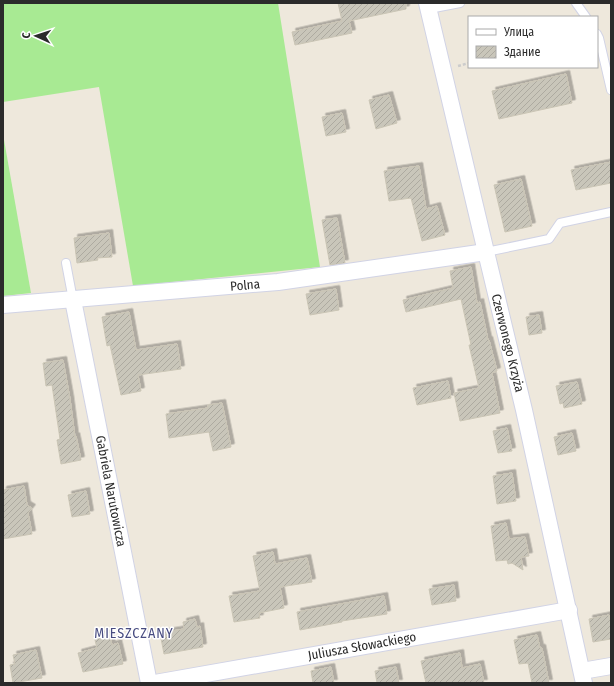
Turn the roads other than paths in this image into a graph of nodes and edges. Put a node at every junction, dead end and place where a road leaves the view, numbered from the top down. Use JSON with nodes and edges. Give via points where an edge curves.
{"nodes":[{"id":1,"x":460,"y":3,"type":"edge"},
{"id":2,"x":576,"y":3,"type":"edge"},
{"id":3,"x":428,"y":6,"type":"edge"},
{"id":4,"x":585,"y":16,"type":"edge"},
{"id":5,"x":598,"y":36,"type":"edge"},
{"id":6,"x":611,"y":90,"type":"edge"},
{"id":7,"x":611,"y":212,"type":"edge"},
{"id":8,"x":486,"y":252,"type":"junction"},
{"id":9,"x":66,"y":263,"type":"dead end"},
{"id":10,"x":73,"y":300,"type":"junction"},
{"id":11,"x":3,"y":305,"type":"edge"},
{"id":12,"x":569,"y":610,"type":"junction"},
{"id":13,"x":611,"y":666,"type":"edge"},
{"id":14,"x":583,"y":677,"type":"edge"},
{"id":15,"x":149,"y":683,"type":"edge"},
{"id":16,"x":155,"y":683,"type":"edge"}],
"edges":[{"from":1,"to":3,"type":"lane"},
{"from":2,"to":4,"type":"lane"},
{"from":3,"to":8,"type":"street","name":"Czerwonego Krzyża"},
{"from":5,"to":6,"type":"lane"},
{"from":7,"to":8,"type":"lane","via":[[560,223],[549,239]]},
{"from":8,"to":10,"type":"street","name":"Polna","via":[[278,282]]},
{"from":8,"to":12,"type":"street","name":"Czerwonego Krzyża"},
{"from":9,"to":10,"type":"lane"},
{"from":10,"to":11,"type":"street","name":"Polna"},
{"from":10,"to":15,"type":"street","name":"Gabriela Narutowicza"},
{"from":12,"to":14,"type":"street","name":"Czerwonego Krzyża"},
{"from":12,"to":16,"type":"street","name":"Juliusza Słowackiego"},
{"from":13,"to":14,"type":"street"}]}
